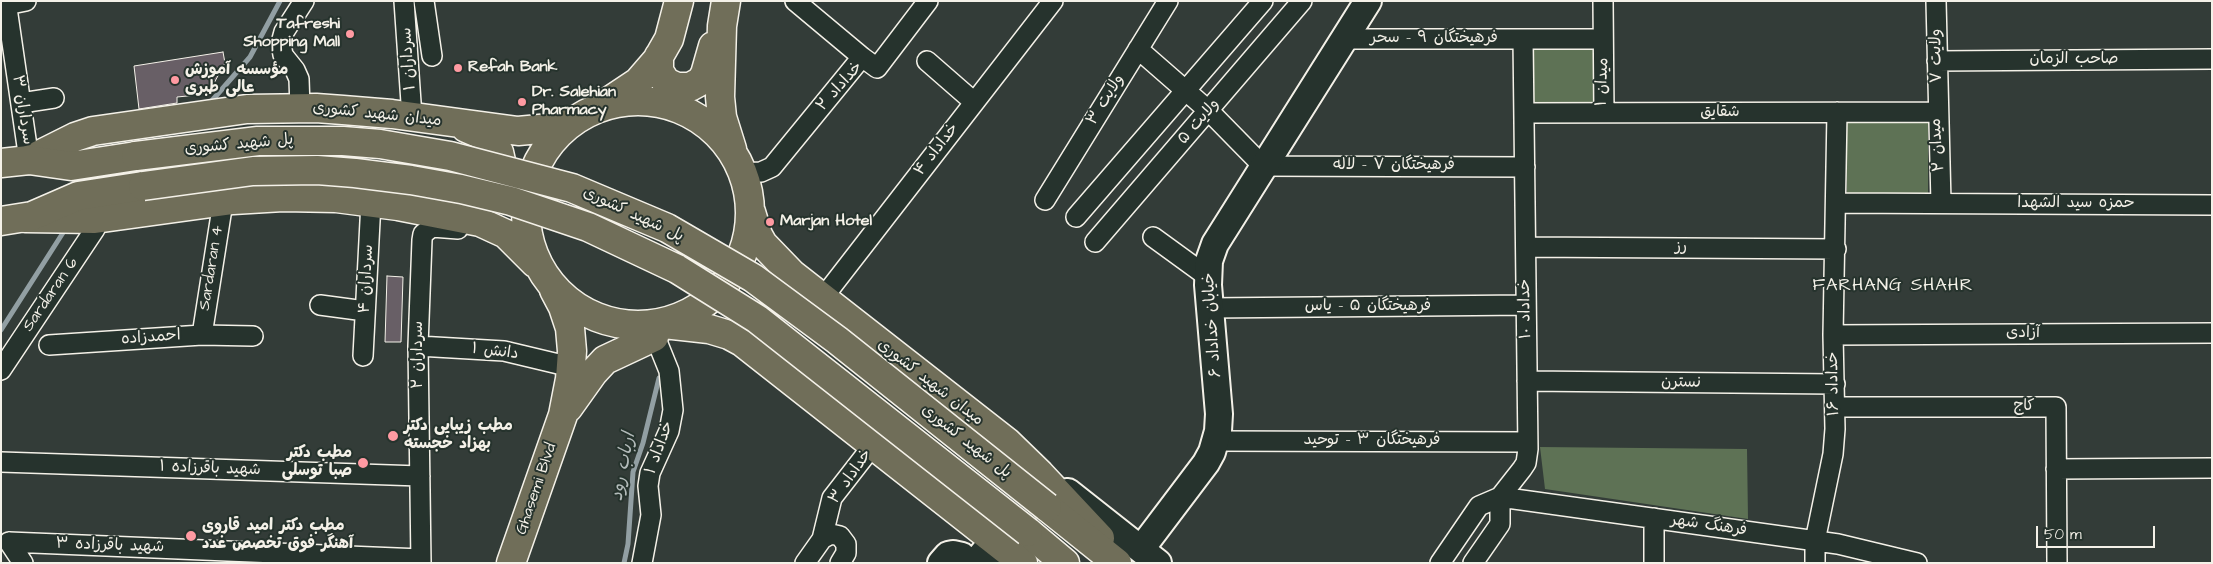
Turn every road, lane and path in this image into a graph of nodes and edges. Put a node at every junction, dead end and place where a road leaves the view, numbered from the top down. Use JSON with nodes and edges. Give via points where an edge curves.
{"nodes":[{"id":1,"x":26,"y":1,"type":"edge"},
{"id":2,"x":304,"y":1,"type":"edge"},
{"id":3,"x":404,"y":1,"type":"edge"},
{"id":4,"x":424,"y":1,"type":"edge"},
{"id":5,"x":679,"y":1,"type":"edge"},
{"id":6,"x":794,"y":1,"type":"edge"},
{"id":7,"x":928,"y":1,"type":"edge"},
{"id":8,"x":1053,"y":1,"type":"edge"},
{"id":9,"x":1168,"y":1,"type":"edge"},
{"id":10,"x":1263,"y":1,"type":"edge"},
{"id":11,"x":1302,"y":1,"type":"edge"},
{"id":12,"x":1368,"y":1,"type":"edge"},
{"id":13,"x":1603,"y":1,"type":"edge"},
{"id":14,"x":1936,"y":1,"type":"edge"},
{"id":15,"x":6,"y":3,"type":"edge"},
{"id":16,"x":724,"y":6,"type":"edge"},
{"id":17,"x":1344,"y":39,"type":"junction"},
{"id":18,"x":1523,"y":39,"type":"junction"},
{"id":19,"x":1604,"y":39,"type":"junction"},
{"id":20,"x":1138,"y":49,"type":"junction"},
{"id":21,"x":432,"y":56,"type":"dead end"},
{"id":22,"x":659,"y":56,"type":"junction"},
{"id":23,"x":862,"y":57,"type":"junction"},
{"id":24,"x":2212,"y":59,"type":"edge"},
{"id":25,"x":926,"y":61,"type":"dead end"},
{"id":26,"x":1937,"y":61,"type":"junction"},
{"id":27,"x":1186,"y":90,"type":"junction"},
{"id":28,"x":54,"y":98,"type":"dead end"},
{"id":29,"x":974,"y":102,"type":"junction"},
{"id":30,"x":21,"y":103,"type":"junction"},
{"id":31,"x":300,"y":108,"type":"junction"},
{"id":32,"x":1208,"y":110,"type":"junction"},
{"id":33,"x":1837,"y":112,"type":"junction"},
{"id":34,"x":1938,"y":112,"type":"junction"},
{"id":35,"x":1524,"y":113,"type":"junction"},
{"id":36,"x":1604,"y":113,"type":"junction"},
{"id":37,"x":585,"y":115,"type":"junction"},
{"id":38,"x":424,"y":118,"type":"junction"},
{"id":39,"x":29,"y":160,"type":"junction"},
{"id":40,"x":1,"y":163,"type":"edge"},
{"id":41,"x":739,"y":166,"type":"junction"},
{"id":42,"x":1263,"y":166,"type":"junction"},
{"id":43,"x":1525,"y":166,"type":"junction"},
{"id":44,"x":749,"y":200,"type":"junction"},
{"id":45,"x":1045,"y":200,"type":"dead end"},
{"id":46,"x":223,"y":202,"type":"junction"},
{"id":47,"x":371,"y":202,"type":"junction"},
{"id":48,"x":1836,"y":203,"type":"junction"},
{"id":49,"x":1941,"y":203,"type":"junction"},
{"id":50,"x":2212,"y":205,"type":"edge"},
{"id":51,"x":413,"y":208,"type":"junction"},
{"id":52,"x":1076,"y":217,"type":"dead end"},
{"id":53,"x":95,"y":219,"type":"junction"},
{"id":54,"x":13,"y":220,"type":"edge"},
{"id":55,"x":506,"y":234,"type":"junction"},
{"id":56,"x":1153,"y":237,"type":"dead end"},
{"id":57,"x":1095,"y":242,"type":"dead end"},
{"id":58,"x":1526,"y":247,"type":"junction"},
{"id":59,"x":1836,"y":249,"type":"junction"},
{"id":60,"x":792,"y":274,"type":"junction"},
{"id":61,"x":546,"y":277,"type":"junction"},
{"id":62,"x":1208,"y":278,"type":"junction"},
{"id":63,"x":822,"y":299,"type":"junction"},
{"id":64,"x":320,"y":305,"type":"dead end"},
{"id":65,"x":1526,"y":305,"type":"junction"},
{"id":66,"x":1210,"y":308,"type":"junction"},
{"id":67,"x":365,"y":310,"type":"junction"},
{"id":68,"x":653,"y":328,"type":"junction"},
{"id":69,"x":2212,"y":333,"type":"edge"},
{"id":70,"x":202,"y":334,"type":"junction"},
{"id":71,"x":1833,"y":335,"type":"junction"},
{"id":72,"x":253,"y":336,"type":"dead end"},
{"id":73,"x":49,"y":344,"type":"dead end"},
{"id":74,"x":418,"y":346,"type":"junction"},
{"id":75,"x":752,"y":349,"type":"junction"},
{"id":76,"x":363,"y":356,"type":"dead end"},
{"id":77,"x":571,"y":367,"type":"junction"},
{"id":78,"x":1,"y":370,"type":"edge"},
{"id":79,"x":1527,"y":381,"type":"junction"},
{"id":80,"x":1835,"y":384,"type":"junction"},
{"id":81,"x":1835,"y":407,"type":"junction"},
{"id":82,"x":563,"y":415,"type":"junction"},
{"id":83,"x":1216,"y":441,"type":"junction"},
{"id":84,"x":1528,"y":442,"type":"junction"},
{"id":85,"x":874,"y":444,"type":"junction"},
{"id":86,"x":1,"y":462,"type":"edge"},
{"id":87,"x":2212,"y":468,"type":"edge"},
{"id":88,"x":2056,"y":469,"type":"junction"},
{"id":89,"x":420,"y":476,"type":"junction"},
{"id":90,"x":1500,"y":497,"type":"junction"},
{"id":91,"x":1654,"y":518,"type":"junction"},
{"id":92,"x":822,"y":538,"type":"junction"},
{"id":93,"x":1815,"y":541,"type":"junction"},
{"id":94,"x":204,"y":556,"type":"edge"},
{"id":95,"x":1016,"y":557,"type":"edge"},
{"id":96,"x":1140,"y":558,"type":"edge"},
{"id":97,"x":421,"y":561,"type":"edge"},
{"id":98,"x":23,"y":563,"type":"edge"},
{"id":99,"x":511,"y":563,"type":"edge"},
{"id":100,"x":642,"y":563,"type":"edge"},
{"id":101,"x":805,"y":563,"type":"edge"},
{"id":102,"x":840,"y":563,"type":"edge"},
{"id":103,"x":941,"y":563,"type":"edge"},
{"id":104,"x":968,"y":563,"type":"edge"},
{"id":105,"x":975,"y":563,"type":"edge"},
{"id":106,"x":1065,"y":563,"type":"edge"},
{"id":107,"x":1117,"y":563,"type":"edge"},
{"id":108,"x":1440,"y":563,"type":"edge"},
{"id":109,"x":1473,"y":563,"type":"edge"},
{"id":110,"x":1654,"y":563,"type":"edge"},
{"id":111,"x":1816,"y":563,"type":"edge"},
{"id":112,"x":1917,"y":563,"type":"edge"},
{"id":113,"x":2057,"y":563,"type":"edge"}],
"edges":[{"from":1,"to":15,"type":"street"},
{"from":2,"to":31,"type":"street","via":[[284,32],[281,43],[283,55],[299,79]]},
{"from":3,"to":38,"type":"street","name":"سرداران ۱"},
{"from":4,"to":21,"type":"street"},
{"from":5,"to":22,"type":"main road","via":[[669,39]]},
{"from":6,"to":23,"type":"street"},
{"from":7,"to":23,"type":"street","name":"خداداد ۲","via":[[877,68]]},
{"from":8,"to":29,"type":"street","name":"خداداد ۴"},
{"from":9,"to":20,"type":"street","name":"ولایت ۳"},
{"from":10,"to":27,"type":"street","name":"ولایت ۵"},
{"from":11,"to":32,"type":"street","name":"ولایت ۵"},
{"from":12,"to":17,"type":"main road","name":"خیابان خداداد ۶"},
{"from":13,"to":19,"type":"street"},
{"from":14,"to":26,"type":"street","name":"ولایت ۷"},
{"from":15,"to":30,"type":"street","name":"سرداران ۳"},
{"from":16,"to":22,"type":"main road","via":[[705,74],[696,85],[677,87],[666,82],[659,71]]},
{"from":16,"to":41,"type":"main road","via":[[721,109]]},
{"from":17,"to":18,"type":"street","name":"فرهیختگان ۹ - سحر"},
{"from":17,"to":42,"type":"main road","name":"خیابان خداداد ۶"},
{"from":18,"to":19,"type":"street","name":"میدان ۱"},
{"from":18,"to":35,"type":"street"},
{"from":19,"to":36,"type":"street","name":"میدان ۱"},
{"from":20,"to":27,"type":"street"},
{"from":20,"to":45,"type":"street","name":"ولایت ۳"},
{"from":22,"to":37,"type":"main road","via":[[631,88]]},
{"from":23,"to":41,"type":"street","name":"خداداد ۲","via":[[772,166],[761,172]]},
{"from":24,"to":26,"type":"street","name":"صاحب الزمان"},
{"from":25,"to":29,"type":"street"},
{"from":26,"to":34,"type":"street","name":"ولایت ۷"},
{"from":27,"to":32,"type":"street"},
{"from":27,"to":52,"type":"street","name":"ولایت ۵"},
{"from":28,"to":30,"type":"street"},
{"from":29,"to":63,"type":"street","name":"خداداد ۴"},
{"from":30,"to":39,"type":"street","name":"سرداران ۳"},
{"from":31,"to":38,"type":"main road","name":"میدان شهید کشوری"},
{"from":31,"to":39,"type":"main road","name":"میدان شهید کشوری","via":[[223,112],[93,132],[75,137]]},
{"from":32,"to":42,"type":"street"},
{"from":32,"to":57,"type":"street","name":"ولایت ۵"},
{"from":33,"to":34,"type":"street","name":"میدان ۲"},
{"from":33,"to":36,"type":"street","name":"شقایق"},
{"from":33,"to":48,"type":"street"},
{"from":34,"to":49,"type":"street","name":"میدان ۲"},
{"from":35,"to":36,"type":"street","name":"میدان ۱"},
{"from":35,"to":43,"type":"street","name":"خداداد ۱۰"},
{"from":37,"to":38,"type":"main road","name":"میدان شهید کشوری","via":[[550,128],[518,131]]},
{"from":37,"to":41,"type":"main road","name":"میدان شهید کشوری","via":[[609,105],[630,102],[672,107],[709,127],[724,142]]},
{"from":37,"to":61,"type":"main road","name":"میدان شهید کشوری","via":[[563,130],[548,146],[529,185],[527,230],[533,252]]},
{"from":38,"to":51,"type":"main road","via":[[487,137],[502,160],[502,179],[493,196],[478,207],[468,210]]},
{"from":39,"to":40,"type":"main road"},
{"from":39,"to":107,"type":"main road","name":"پل شهید کشوری","bridge":true,"via":[[71,166],[258,141],[343,141],[450,156],[572,188],[667,228],[754,278]]},
{"from":41,"to":44,"type":"main road","name":"میدان شهید کشوری"},
{"from":42,"to":43,"type":"street","name":"فرهیختگان ۷ - لاله"},
{"from":42,"to":62,"type":"main road","name":"خیابان خداداد ۶","via":[[1215,244]]},
{"from":43,"to":58,"type":"street","name":"خداداد ۱۰"},
{"from":44,"to":60,"type":"main road","name":"میدان شهید کشوری","via":[[758,234]]},
{"from":44,"to":68,"type":"main road","name":"میدان شهید کشوری","via":[[746,242],[727,281],[693,310]]},
{"from":46,"to":47,"type":"main road","name":"میدان شهید کشوری","via":[[296,197]]},
{"from":46,"to":53,"type":"main road","name":"میدان شهید کشوری"},
{"from":46,"to":70,"type":"street","name":"Sardaran 4"},
{"from":47,"to":51,"type":"main road","name":"میدان شهید کشوری"},
{"from":47,"to":67,"type":"street","name":"سرداران ۴"},
{"from":48,"to":49,"type":"street"},
{"from":48,"to":59,"type":"street","name":"خداداد ۱۶"},
{"from":49,"to":50,"type":"street","name":"حمزه سید الشهدا"},
{"from":51,"to":55,"type":"main road","name":"میدان شهید کشوری","via":[[480,222]]},
{"from":53,"to":54,"type":"main road","name":"میدان شهید کشوری"},
{"from":53,"to":78,"type":"street","name":"Sardaran 6","via":[[95,229]]},
{"from":54,"to":106,"type":"main road","name":"پل شهید کشوری","bridge":true,"via":[[71,198],[263,171],[355,173],[412,180],[511,201],[580,224],[677,270],[757,319]]},
{"from":55,"to":61,"type":"main road","name":"میدان شهید کشوری"},
{"from":55,"to":74,"type":"street","name":"سرداران ۲","via":[[438,226],[423,234]]},
{"from":56,"to":62,"type":"street"},
{"from":58,"to":59,"type":"street","name":"رز"},
{"from":58,"to":65,"type":"street","name":"خداداد ۱۰"},
{"from":59,"to":71,"type":"street","name":"خداداد ۱۶"},
{"from":60,"to":63,"type":"main road","name":"میدان شهید کشوری"},
{"from":60,"to":75,"type":"main road","via":[[780,270],[760,272],[737,292],[733,302],[733,322]]},
{"from":61,"to":68,"type":"main road","name":"میدان شهید کشوری","via":[[565,298],[594,316]]},
{"from":61,"to":77,"type":"main road","via":[[563,307],[570,328]]},
{"from":62,"to":66,"type":"main road","name":"خیابان خداداد ۶"},
{"from":63,"to":96,"type":"main road","name":"میدان شهید کشوری","via":[[1007,442]]},
{"from":64,"to":67,"type":"street"},
{"from":65,"to":66,"type":"street","name":"فرهیختگان ۵ - یاس"},
{"from":65,"to":79,"type":"street","name":"خداداد ۱۰"},
{"from":66,"to":83,"type":"main road","name":"خیابان خداداد ۶","via":[[1219,414]]},
{"from":67,"to":76,"type":"street","name":"سرداران ۴"},
{"from":68,"to":75,"type":"main road","name":"میدان شهید کشوری","via":[[699,327],[719,331]]},
{"from":68,"to":82,"type":"main road","via":[[605,360]]},
{"from":68,"to":100,"type":"street","name":"خداداد ۱","via":[[669,372],[673,410],[670,431],[650,473],[650,515]]},
{"from":69,"to":71,"type":"street","name":"آزادی"},
{"from":70,"to":72,"type":"street","name":"احمدزاده"},
{"from":70,"to":73,"type":"street","name":"احمدزاده"},
{"from":71,"to":80,"type":"street","name":"خداداد ۱۶"},
{"from":74,"to":77,"type":"street","name":"دانش ۱","via":[[504,351]]},
{"from":74,"to":89,"type":"street","name":"سرداران ۲"},
{"from":75,"to":85,"type":"main road","name":"میدان شهید کشوری"},
{"from":77,"to":82,"type":"main road"},
{"from":79,"to":80,"type":"street","name":"نسترن"},
{"from":79,"to":84,"type":"street","name":"خداداد ۱۰"},
{"from":80,"to":81,"type":"street","name":"خداداد ۱۶"},
{"from":81,"to":88,"type":"street","name":"کاج","via":[[2056,407]]},
{"from":81,"to":93,"type":"street","name":"خداداد ۱۶","via":[[1834,448]]},
{"from":82,"to":99,"type":"main road","name":"Ghasemi Blvd"},
{"from":83,"to":84,"type":"street","name":"فرهیختگان ۳ - توحید"},
{"from":83,"to":96,"type":"main road","name":"خیابان خداداد ۶","via":[[1206,463]]},
{"from":84,"to":90,"type":"street","name":"خداداد ۱۰","via":[[1526,463]]},
{"from":85,"to":92,"type":"street","name":"خداداد ۳","via":[[832,498]]},
{"from":85,"to":95,"type":"main road","name":"میدان شهید کشوری"},
{"from":86,"to":89,"type":"street","name":"شهید باقرزاده ۱"},
{"from":87,"to":88,"type":"street"},
{"from":88,"to":113,"type":"street","name":"کاج"},
{"from":89,"to":97,"type":"street","name":"سرداران ۲"},
{"from":90,"to":91,"type":"street","name":"فرهنگ شهر"},
{"from":90,"to":108,"type":"street","name":"خداداد ۱۰","via":[[1480,506]]},
{"from":90,"to":109,"type":"street","via":[[1500,524]]},
{"from":91,"to":93,"type":"street","name":"فرهنگ شهر"},
{"from":91,"to":110,"type":"street"},
{"from":92,"to":101,"type":"street","name":"خداداد ۳"},
{"from":92,"to":102,"type":"street","via":[[831,534],[844,539],[847,548]]},
{"from":93,"to":111,"type":"street","name":"خداداد ۱۶"},
{"from":93,"to":112,"type":"street","name":"فرهنگ شهر"},
{"from":94,"to":97,"type":"street","name":"شهید باقرزاده ۳"},
{"from":94,"to":98,"type":"street","name":"شهید باقرزاده ۳","via":[[9,542]]},
{"from":95,"to":105,"type":"main road","via":[[990,549],[984,551]]},
{"from":103,"to":104,"type":"main road","via":[[953,554],[962,556]]}]}
